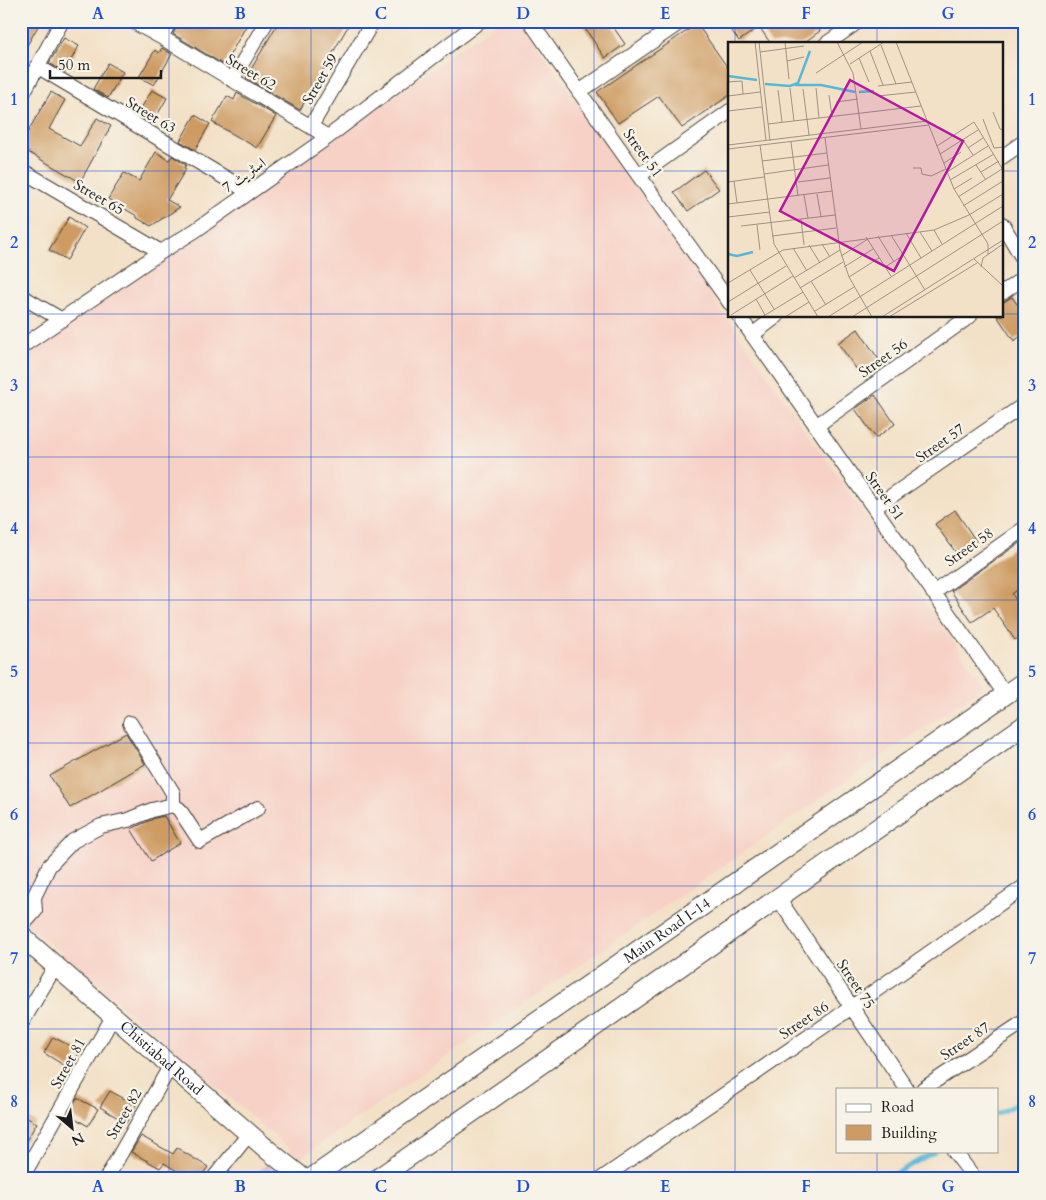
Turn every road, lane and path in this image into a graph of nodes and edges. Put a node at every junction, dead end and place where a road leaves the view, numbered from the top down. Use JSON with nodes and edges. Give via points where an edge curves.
{"nodes":[{"id":1,"x":62,"y":21,"type":"edge"},
{"id":2,"x":132,"y":21,"type":"edge"},
{"id":3,"x":170,"y":21,"type":"edge"},
{"id":4,"x":267,"y":21,"type":"edge"},
{"id":5,"x":372,"y":21,"type":"edge"},
{"id":6,"x":480,"y":21,"type":"edge"},
{"id":7,"x":530,"y":21,"type":"edge"},
{"id":8,"x":682,"y":21,"type":"edge"},
{"id":9,"x":859,"y":21,"type":"edge"},
{"id":10,"x":161,"y":37,"type":"junction"},
{"id":11,"x":829,"y":42,"type":"edge"},
{"id":12,"x":37,"y":66,"type":"junction"},
{"id":13,"x":232,"y":80,"type":"junction"},
{"id":14,"x":579,"y":92,"type":"junction"},
{"id":15,"x":21,"y":97,"type":"edge"},
{"id":16,"x":728,"y":112,"type":"edge"},
{"id":17,"x":311,"y":126,"type":"junction"},
{"id":18,"x":328,"y":136,"type":"junction"},
{"id":19,"x":1025,"y":141,"type":"edge"},
{"id":20,"x":1004,"y":156,"type":"edge"},
{"id":21,"x":21,"y":170,"type":"edge"},
{"id":22,"x":640,"y":175,"type":"junction"},
{"id":23,"x":250,"y":192,"type":"junction"},
{"id":24,"x":1004,"y":227,"type":"edge"},
{"id":25,"x":161,"y":252,"type":"junction"},
{"id":26,"x":1025,"y":262,"type":"edge"},
{"id":27,"x":1025,"y":277,"type":"edge"},
{"id":28,"x":1004,"y":292,"type":"edge"},
{"id":29,"x":21,"y":296,"type":"edge"},
{"id":30,"x":728,"y":300,"type":"edge"},
{"id":31,"x":740,"y":318,"type":"edge"},
{"id":32,"x":774,"y":318,"type":"edge"},
{"id":33,"x":967,"y":318,"type":"edge"},
{"id":34,"x":62,"y":320,"type":"junction"},
{"id":35,"x":752,"y":335,"type":"junction"},
{"id":36,"x":21,"y":347,"type":"edge"},
{"id":37,"x":1025,"y":404,"type":"edge"},
{"id":38,"x":816,"y":426,"type":"junction"},
{"id":39,"x":874,"y":508,"type":"junction"},
{"id":40,"x":1025,"y":528,"type":"edge"},
{"id":41,"x":933,"y":593,"type":"junction"},
{"id":42,"x":1018,"y":690,"type":"edge"},
{"id":43,"x":130,"y":723,"type":"dead end"},
{"id":44,"x":1025,"y":725,"type":"edge"},
{"id":45,"x":172,"y":805,"type":"junction"},
{"id":46,"x":258,"y":808,"type":"dead end"},
{"id":47,"x":1025,"y":886,"type":"edge"},
{"id":48,"x":778,"y":898,"type":"junction"},
{"id":49,"x":21,"y":927,"type":"edge"},
{"id":50,"x":21,"y":936,"type":"edge"},
{"id":51,"x":56,"y":965,"type":"junction"},
{"id":52,"x":852,"y":1007,"type":"junction"},
{"id":53,"x":114,"y":1015,"type":"junction"},
{"id":54,"x":1025,"y":1021,"type":"edge"},
{"id":55,"x":21,"y":1024,"type":"edge"},
{"id":56,"x":171,"y":1065,"type":"junction"},
{"id":57,"x":906,"y":1088,"type":"edge"},
{"id":58,"x":924,"y":1088,"type":"edge"},
{"id":59,"x":250,"y":1134,"type":"junction"},
{"id":60,"x":955,"y":1152,"type":"edge"},
{"id":61,"x":21,"y":1179,"type":"edge"},
{"id":62,"x":106,"y":1179,"type":"edge"},
{"id":63,"x":213,"y":1179,"type":"edge"},
{"id":64,"x":304,"y":1179,"type":"edge"},
{"id":65,"x":310,"y":1179,"type":"edge"},
{"id":66,"x":377,"y":1179,"type":"edge"},
{"id":67,"x":601,"y":1179,"type":"edge"},
{"id":68,"x":976,"y":1179,"type":"edge"}],
"edges":[{"from":1,"to":12,"type":"street"},
{"from":2,"to":10,"type":"street","name":"Street 62"},
{"from":3,"to":10,"type":"street"},
{"from":4,"to":13,"type":"street"},
{"from":5,"to":17,"type":"street","name":"Street 59"},
{"from":6,"to":18,"type":"street","name":"اسٹریٹ 7"},
{"from":7,"to":14,"type":"street","name":"Street 51"},
{"from":8,"to":14,"type":"street"},
{"from":9,"to":11,"type":"street"},
{"from":10,"to":13,"type":"street","name":"Street 62"},
{"from":12,"to":15,"type":"street"},
{"from":12,"to":23,"type":"street","name":"Street 63"},
{"from":13,"to":17,"type":"street","name":"Street 62"},
{"from":14,"to":22,"type":"street","name":"Street 51"},
{"from":16,"to":22,"type":"street"},
{"from":17,"to":18,"type":"street","name":"Street 62"},
{"from":18,"to":23,"type":"street","name":"اسٹریٹ 7"},
{"from":19,"to":20,"type":"street"},
{"from":21,"to":25,"type":"street","name":"Street 65"},
{"from":22,"to":30,"type":"street","name":"Street 51"},
{"from":23,"to":25,"type":"street","name":"اسٹریٹ 7"},
{"from":24,"to":26,"type":"street"},
{"from":25,"to":34,"type":"street","name":"اسٹریٹ 7"},
{"from":27,"to":28,"type":"street"},
{"from":29,"to":34,"type":"street"},
{"from":31,"to":35,"type":"street","name":"Street 51"},
{"from":32,"to":35,"type":"street"},
{"from":33,"to":38,"type":"street","name":"Street 56"},
{"from":34,"to":36,"type":"street","name":"اسٹریٹ 7"},
{"from":35,"to":38,"type":"street","name":"Street 51"},
{"from":37,"to":39,"type":"street","name":"Street 57"},
{"from":38,"to":39,"type":"street","name":"Street 51"},
{"from":39,"to":41,"type":"street","name":"Street 51"},
{"from":40,"to":41,"type":"street","name":"Street 58"},
{"from":41,"to":42,"type":"street","name":"Street 51"},
{"from":42,"to":65,"type":"main road","name":"Main Road I-14"},
{"from":43,"to":45,"type":"street","via":[[173,793]]},
{"from":44,"to":48,"type":"main road"},
{"from":45,"to":46,"type":"street","via":[[179,809],[200,841]]},
{"from":45,"to":49,"type":"street","via":[[100,826],[73,841],[49,866],[34,897],[35,912]]},
{"from":47,"to":52,"type":"street","name":"Street 86"},
{"from":48,"to":52,"type":"street","name":"Street 75"},
{"from":48,"to":66,"type":"main road"},
{"from":50,"to":51,"type":"main road","name":"Chistiabad Road"},
{"from":51,"to":53,"type":"main road","name":"Chistiabad Road"},
{"from":51,"to":55,"type":"street"},
{"from":52,"to":57,"type":"street","name":"Street 75"},
{"from":52,"to":67,"type":"street","name":"Street 86"},
{"from":53,"to":56,"type":"main road","name":"Chistiabad Road"},
{"from":53,"to":61,"type":"street","name":"Street 81"},
{"from":54,"to":58,"type":"street","name":"Street 87"},
{"from":56,"to":59,"type":"main road","name":"Chistiabad Road"},
{"from":56,"to":62,"type":"street","name":"Street 82"},
{"from":59,"to":63,"type":"street"},
{"from":59,"to":64,"type":"main road","name":"Chistiabad Road"},
{"from":60,"to":68,"type":"street"}]}
